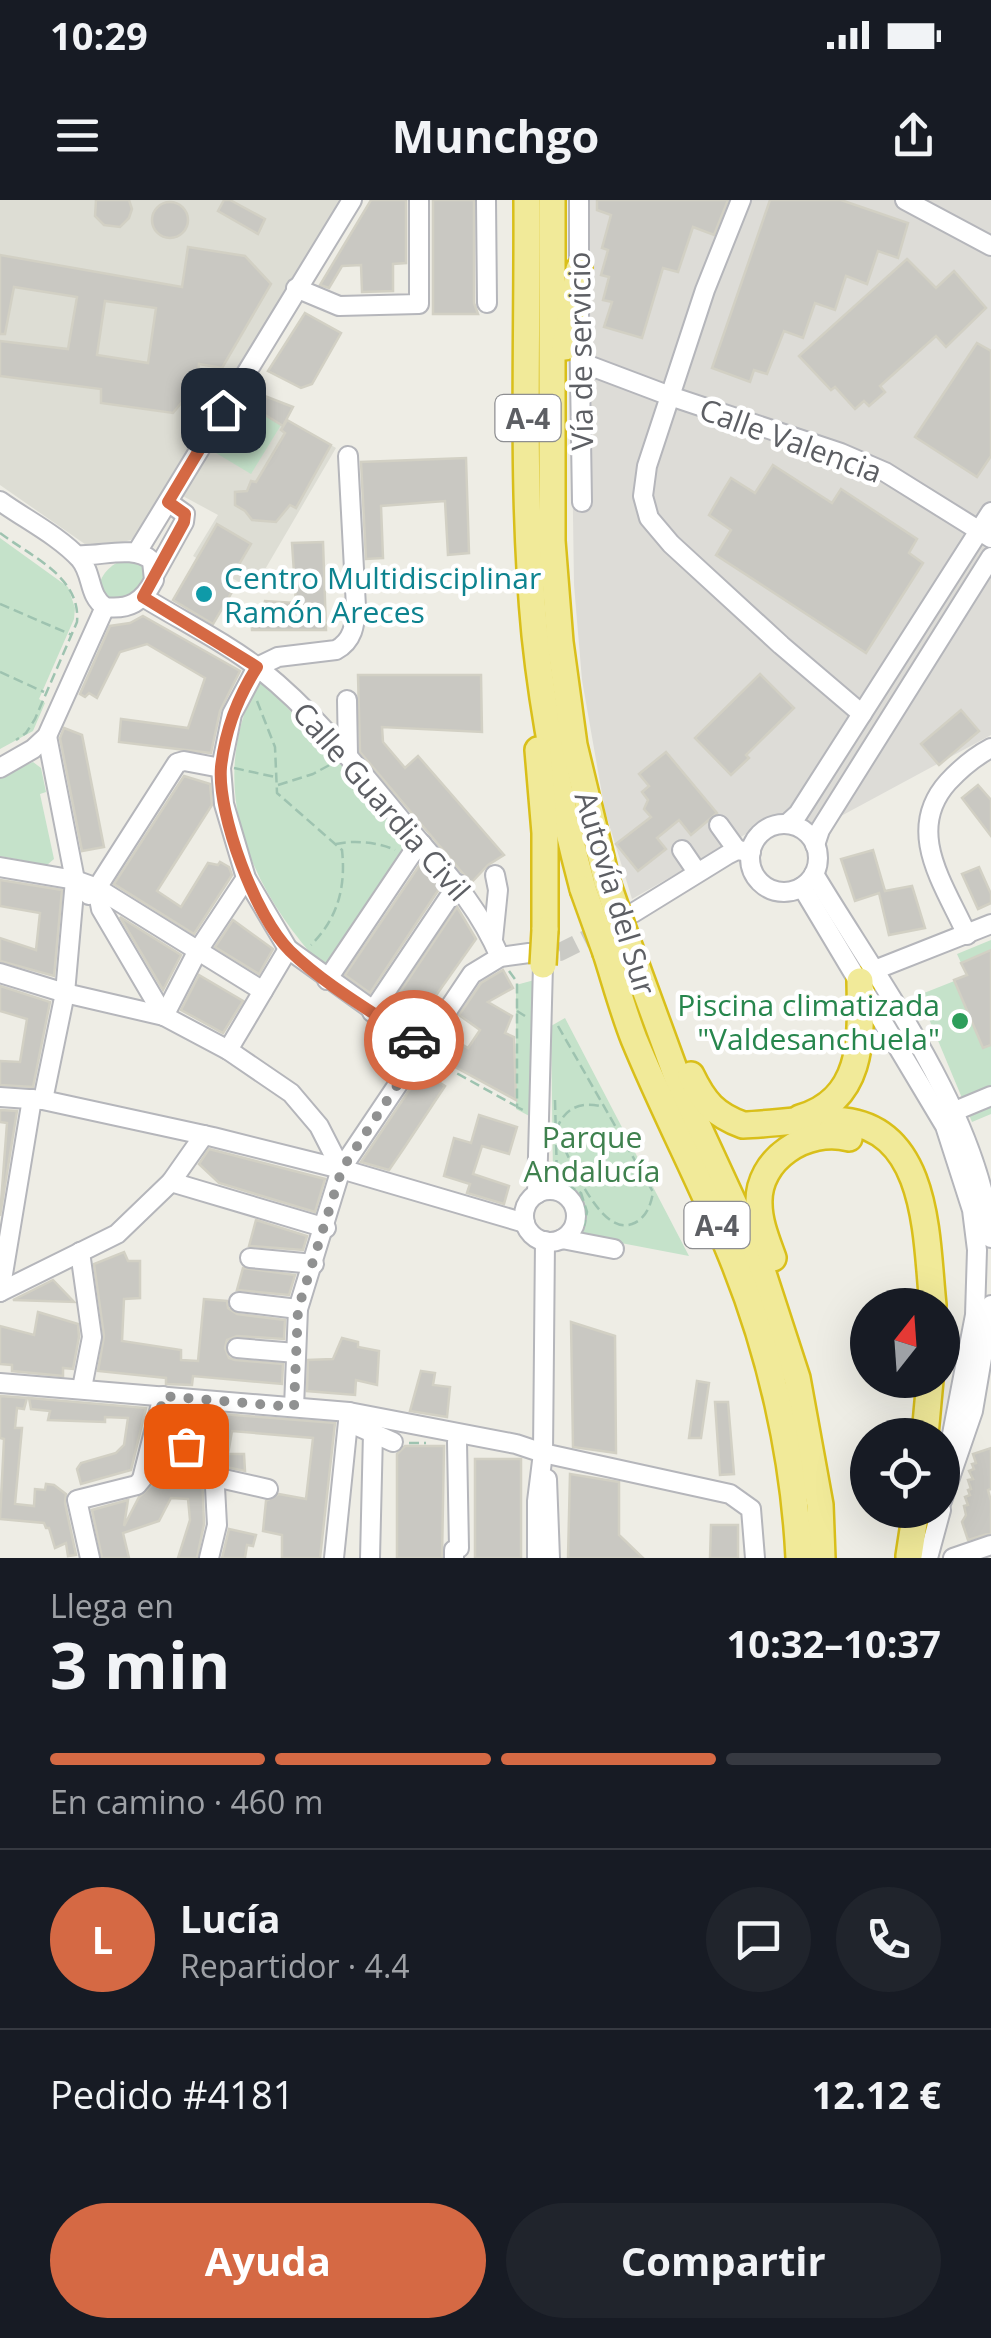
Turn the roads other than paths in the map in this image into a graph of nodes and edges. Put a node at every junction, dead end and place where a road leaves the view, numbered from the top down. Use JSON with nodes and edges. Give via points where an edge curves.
{"nodes":[{"id":1,"x":352,"y":200,"type":"edge"},
{"id":2,"x":419,"y":200,"type":"edge"},
{"id":3,"x":486,"y":200,"type":"edge"},
{"id":4,"x":527,"y":200,"type":"edge"},
{"id":5,"x":552,"y":200,"type":"edge"},
{"id":6,"x":580,"y":200,"type":"edge"},
{"id":7,"x":741,"y":200,"type":"edge"},
{"id":8,"x":905,"y":200,"type":"edge"},
{"id":9,"x":991,"y":246,"type":"edge"},
{"id":10,"x":578,"y":269,"type":"junction"},
{"id":11,"x":296,"y":288,"type":"junction"},
{"id":12,"x":487,"y":303,"type":"dead end"},
{"id":13,"x":580,"y":362,"type":"junction"},
{"id":14,"x":670,"y":396,"type":"junction"},
{"id":15,"x":348,"y":456,"type":"dead end"},
{"id":16,"x":0,"y":492,"type":"edge"},
{"id":17,"x":0,"y":501,"type":"edge"},
{"id":18,"x":168,"y":502,"type":"junction"},
{"id":19,"x":582,"y":502,"type":"dead end"},
{"id":20,"x":991,"y":512,"type":"edge"},
{"id":21,"x":31,"y":523,"type":"junction"},
{"id":22,"x":985,"y":534,"type":"edge"},
{"id":23,"x":552,"y":541,"type":"junction"},
{"id":24,"x":128,"y":553,"type":"junction"},
{"id":25,"x":77,"y":556,"type":"junction"},
{"id":26,"x":991,"y":558,"type":"edge"},
{"id":27,"x":155,"y":574,"type":"junction"},
{"id":28,"x":93,"y":584,"type":"junction"},
{"id":29,"x":143,"y":597,"type":"junction"},
{"id":30,"x":105,"y":607,"type":"junction"},
{"id":31,"x":535,"y":635,"type":"junction"},
{"id":32,"x":253,"y":674,"type":"junction"},
{"id":33,"x":347,"y":700,"type":"dead end"},
{"id":34,"x":862,"y":714,"type":"junction"},
{"id":35,"x":47,"y":736,"type":"junction"},
{"id":36,"x":991,"y":748,"type":"edge"},
{"id":37,"x":348,"y":756,"type":"junction"},
{"id":38,"x":14,"y":760,"type":"edge"},
{"id":39,"x":50,"y":764,"type":"junction"},
{"id":40,"x":221,"y":768,"type":"junction"},
{"id":41,"x":787,"y":824,"type":"junction"},
{"id":42,"x":719,"y":825,"type":"dead end"},
{"id":43,"x":815,"y":845,"type":"junction"},
{"id":44,"x":416,"y":849,"type":"junction"},
{"id":45,"x":682,"y":850,"type":"dead end"},
{"id":46,"x":744,"y":851,"type":"junction"},
{"id":47,"x":0,"y":867,"type":"edge"},
{"id":48,"x":698,"y":872,"type":"junction"},
{"id":49,"x":495,"y":874,"type":"dead end"},
{"id":50,"x":246,"y":878,"type":"junction"},
{"id":51,"x":75,"y":880,"type":"junction"},
{"id":52,"x":808,"y":880,"type":"junction"},
{"id":53,"x":458,"y":884,"type":"junction"},
{"id":54,"x":595,"y":886,"type":"junction"},
{"id":55,"x":98,"y":888,"type":"junction"},
{"id":56,"x":74,"y":906,"type":"junction"},
{"id":57,"x":632,"y":913,"type":"dead end"},
{"id":58,"x":991,"y":924,"type":"edge"},
{"id":59,"x":967,"y":934,"type":"junction"},
{"id":60,"x":496,"y":949,"type":"junction"},
{"id":61,"x":197,"y":952,"type":"junction"},
{"id":62,"x":293,"y":953,"type":"junction"},
{"id":63,"x":623,"y":954,"type":"junction"},
{"id":64,"x":536,"y":959,"type":"junction"},
{"id":65,"x":0,"y":973,"type":"edge"},
{"id":66,"x":866,"y":976,"type":"junction"},
{"id":67,"x":327,"y":980,"type":"junction"},
{"id":68,"x":262,"y":991,"type":"junction"},
{"id":69,"x":65,"y":993,"type":"junction"},
{"id":70,"x":372,"y":1012,"type":"junction"},
{"id":71,"x":164,"y":1016,"type":"junction"},
{"id":72,"x":421,"y":1049,"type":"junction"},
{"id":73,"x":228,"y":1050,"type":"junction"},
{"id":74,"x":991,"y":1096,"type":"edge"},
{"id":75,"x":0,"y":1097,"type":"edge"},
{"id":76,"x":38,"y":1100,"type":"junction"},
{"id":77,"x":955,"y":1110,"type":"junction"},
{"id":78,"x":790,"y":1121,"type":"junction"},
{"id":79,"x":204,"y":1134,"type":"junction"},
{"id":80,"x":342,"y":1169,"type":"junction"},
{"id":81,"x":170,"y":1182,"type":"junction"},
{"id":82,"x":538,"y":1194,"type":"junction"},
{"id":83,"x":525,"y":1223,"type":"junction"},
{"id":84,"x":326,"y":1228,"type":"junction"},
{"id":85,"x":991,"y":1238,"type":"edge"},
{"id":86,"x":561,"y":1240,"type":"junction"},
{"id":87,"x":614,"y":1249,"type":"dead end"},
{"id":88,"x":80,"y":1252,"type":"junction"},
{"id":89,"x":928,"y":1256,"type":"junction"},
{"id":90,"x":250,"y":1258,"type":"dead end"},
{"id":91,"x":314,"y":1264,"type":"junction"},
{"id":92,"x":931,"y":1288,"type":"edge"},
{"id":93,"x":0,"y":1292,"type":"edge"},
{"id":94,"x":239,"y":1302,"type":"dead end"},
{"id":95,"x":298,"y":1309,"type":"junction"},
{"id":96,"x":990,"y":1317,"type":"edge"},
{"id":97,"x":237,"y":1348,"type":"dead end"},
{"id":98,"x":296,"y":1353,"type":"junction"},
{"id":99,"x":797,"y":1378,"type":"junction"},
{"id":100,"x":0,"y":1383,"type":"edge"},
{"id":101,"x":960,"y":1387,"type":"joint"},
{"id":102,"x":82,"y":1388,"type":"junction"},
{"id":103,"x":163,"y":1396,"type":"junction"},
{"id":104,"x":294,"y":1407,"type":"junction"},
{"id":105,"x":973,"y":1411,"type":"junction"},
{"id":106,"x":348,"y":1417,"type":"junction"},
{"id":107,"x":991,"y":1422,"type":"edge"},
{"id":108,"x":158,"y":1425,"type":"junction"},
{"id":109,"x":373,"y":1433,"type":"junction"},
{"id":110,"x":393,"y":1442,"type":"road end"},
{"id":111,"x":457,"y":1442,"type":"dead end"},
{"id":112,"x":960,"y":1448,"type":"edge"},
{"id":113,"x":544,"y":1454,"type":"junction"},
{"id":114,"x":215,"y":1478,"type":"junction"},
{"id":115,"x":268,"y":1488,"type":"dead end"},
{"id":116,"x":808,"y":1506,"type":"junction"},
{"id":117,"x":914,"y":1528,"type":"edge"},
{"id":118,"x":929,"y":1528,"type":"edge"},
{"id":119,"x":991,"y":1544,"type":"edge"},
{"id":120,"x":460,"y":1555,"type":"edge"},
{"id":121,"x":90,"y":1558,"type":"edge"},
{"id":122,"x":209,"y":1558,"type":"edge"},
{"id":123,"x":334,"y":1558,"type":"edge"},
{"id":124,"x":370,"y":1558,"type":"edge"},
{"id":125,"x":537,"y":1558,"type":"edge"},
{"id":126,"x":550,"y":1558,"type":"edge"},
{"id":127,"x":755,"y":1558,"type":"edge"},
{"id":128,"x":799,"y":1558,"type":"edge"},
{"id":129,"x":822,"y":1558,"type":"edge"},
{"id":130,"x":911,"y":1558,"type":"edge"},
{"id":131,"x":952,"y":1558,"type":"edge"}],
"edges":[{"from":1,"to":11,"type":"street"},
{"from":2,"to":11,"type":"street","via":[[420,304],[342,302]]},
{"from":3,"to":12,"type":"street"},
{"from":4,"to":31,"type":"highway","name":"Autovía del Sur","number":"A-4"},
{"from":5,"to":23,"type":"highway","name":"Autovía del Sur","number":"A-4"},
{"from":6,"to":10,"type":"street","name":"Vía de servicio"},
{"from":7,"to":14,"type":"street"},
{"from":8,"to":9,"type":"street"},
{"from":10,"to":13,"type":"street","name":"Vía de servicio"},
{"from":10,"to":23,"type":"highway","via":[[566,331],[562,490]]},
{"from":11,"to":18,"type":"street"},
{"from":13,"to":14,"type":"street","name":"Calle Valencia"},
{"from":13,"to":19,"type":"street","name":"Vía de servicio"},
{"from":14,"to":22,"type":"street","name":"Calle Valencia","via":[[841,452]]},
{"from":14,"to":34,"type":"street","via":[[646,466],[642,496],[649,518]]},
{"from":15,"to":32,"type":"street","via":[[354,630],[336,650],[278,657]]},
{"from":16,"to":21,"type":"street"},
{"from":17,"to":21,"type":"street"},
{"from":18,"to":24,"type":"street"},
{"from":18,"to":27,"type":"street","via":[[185,514],[184,522]]},
{"from":20,"to":22,"type":"street"},
{"from":21,"to":25,"type":"street"},
{"from":22,"to":34,"type":"street"},
{"from":23,"to":54,"type":"highway","name":"Autovía del Sur","number":"A-4"},
{"from":24,"to":25,"type":"street"},
{"from":24,"to":27,"type":"street","via":[[149,557]]},
{"from":24,"to":28,"type":"street","via":[[103,566]]},
{"from":25,"to":28,"type":"street"},
{"from":26,"to":43,"type":"street"},
{"from":27,"to":29,"type":"street"},
{"from":28,"to":30,"type":"street"},
{"from":29,"to":30,"type":"street","via":[[119,609]]},
{"from":29,"to":32,"type":"street","name":"Calle Guardia Civil"},
{"from":30,"to":35,"type":"street"},
{"from":31,"to":54,"type":"highway","name":"Autovía del Sur","number":"A-4","via":[[550,739]]},
{"from":31,"to":64,"type":"highway","bridge":true,"via":[[532,676],[545,833],[545,930]]},
{"from":32,"to":37,"type":"street","name":"Calle Guardia Civil","via":[[286,691]]},
{"from":32,"to":40,"type":"street","via":[[232,714]]},
{"from":33,"to":37,"type":"street"},
{"from":34,"to":41,"type":"street"},
{"from":35,"to":38,"type":"street"},
{"from":35,"to":39,"type":"street"},
{"from":36,"to":59,"type":"street","via":[[958,770],[926,822],[927,840]]},
{"from":37,"to":44,"type":"street","name":"Calle Guardia Civil"},
{"from":38,"to":39,"type":"street","via":[[36,754]]},
{"from":39,"to":51,"type":"street"},
{"from":40,"to":50,"type":"street","via":[[224,804]]},
{"from":40,"to":55,"type":"street","via":[[177,763]]},
{"from":41,"to":43,"type":"street"},
{"from":41,"to":46,"type":"street","via":[[768,828]]},
{"from":42,"to":46,"type":"street"},
{"from":43,"to":52,"type":"street","via":[[818,865]]},
{"from":44,"to":53,"type":"street","name":"Calle Guardia Civil"},
{"from":44,"to":67,"type":"street"},
{"from":45,"to":48,"type":"street"},
{"from":46,"to":48,"type":"street"},
{"from":46,"to":52,"type":"street","via":[[770,889],[781,892]]},
{"from":47,"to":51,"type":"street"},
{"from":48,"to":57,"type":"street"},
{"from":49,"to":60,"type":"street"},
{"from":50,"to":61,"type":"street"},
{"from":50,"to":62,"type":"street"},
{"from":51,"to":55,"type":"street"},
{"from":51,"to":56,"type":"street"},
{"from":52,"to":66,"type":"street"},
{"from":53,"to":60,"type":"street","name":"Calle Guardia Civil"},
{"from":53,"to":70,"type":"street"},
{"from":54,"to":63,"type":"highway","name":"Autovía del Sur","number":"A-4","bridge":true},
{"from":55,"to":56,"type":"street"},
{"from":55,"to":61,"type":"street"},
{"from":55,"to":71,"type":"street","via":[[100,909]]},
{"from":56,"to":69,"type":"street"},
{"from":58,"to":59,"type":"street"},
{"from":59,"to":66,"type":"street"},
{"from":60,"to":64,"type":"street"},
{"from":60,"to":72,"type":"street"},
{"from":61,"to":68,"type":"street"},
{"from":61,"to":71,"type":"street"},
{"from":62,"to":67,"type":"street"},
{"from":62,"to":68,"type":"street"},
{"from":63,"to":78,"type":"highway","via":[[714,1111],[744,1124]]},
{"from":63,"to":99,"type":"highway","name":"Autovía del Sur","number":"A-4","via":[[756,1252]]},
{"from":63,"to":116,"type":"highway","name":"Autovía del Sur","number":"A-4","via":[[633,1036],[732,1258]]},
{"from":64,"to":82,"type":"street"},
{"from":65,"to":69,"type":"street"},
{"from":66,"to":77,"type":"street"},
{"from":66,"to":78,"type":"highway","via":[[853,1071],[828,1104]]},
{"from":66,"to":101,"type":"street","via":[[945,1126],[972,1210],[975,1314]]},
{"from":67,"to":70,"type":"street"},
{"from":68,"to":73,"type":"street"},
{"from":69,"to":71,"type":"street"},
{"from":69,"to":76,"type":"street"},
{"from":70,"to":72,"type":"street"},
{"from":71,"to":73,"type":"street"},
{"from":72,"to":80,"type":"street"},
{"from":73,"to":80,"type":"street","via":[[291,1093]]},
{"from":74,"to":77,"type":"street"},
{"from":75,"to":76,"type":"street"},
{"from":76,"to":79,"type":"street"},
{"from":76,"to":93,"type":"street"},
{"from":77,"to":85,"type":"street","via":[[983,1185]]},
{"from":78,"to":89,"type":"highway","via":[[865,1126],[900,1153],[917,1186]]},
{"from":79,"to":80,"type":"street"},
{"from":79,"to":81,"type":"street"},
{"from":80,"to":83,"type":"street"},
{"from":80,"to":84,"type":"street"},
{"from":81,"to":84,"type":"street"},
{"from":81,"to":88,"type":"street","via":[[117,1234]]},
{"from":82,"to":83,"type":"street","via":[[525,1210]]},
{"from":82,"to":86,"type":"street","via":[[554,1190],[572,1203],[576,1221]]},
{"from":83,"to":86,"type":"street","via":[[531,1234]]},
{"from":84,"to":91,"type":"street"},
{"from":86,"to":87,"type":"street"},
{"from":86,"to":113,"type":"street"},
{"from":88,"to":93,"type":"street"},
{"from":88,"to":102,"type":"street","via":[[92,1338]]},
{"from":89,"to":92,"type":"highway"},
{"from":89,"to":99,"type":"highway","via":[[902,1180],[875,1150],[824,1136],[776,1159],[758,1200],[796,1330]]},
{"from":90,"to":91,"type":"street"},
{"from":91,"to":95,"type":"street"},
{"from":94,"to":95,"type":"street"},
{"from":95,"to":98,"type":"street"},
{"from":96,"to":105,"type":"street"},
{"from":97,"to":98,"type":"street"},
{"from":98,"to":104,"type":"street"},
{"from":99,"to":116,"type":"highway","name":"Autovía del Sur","number":"A-4"},
{"from":100,"to":102,"type":"street"},
{"from":101,"to":105,"type":"street"},
{"from":102,"to":103,"type":"street"},
{"from":103,"to":104,"type":"street"},
{"from":103,"to":108,"type":"street"},
{"from":104,"to":106,"type":"street"},
{"from":105,"to":107,"type":"street"},
{"from":105,"to":112,"type":"street"},
{"from":106,"to":109,"type":"street"},
{"from":106,"to":113,"type":"street"},
{"from":106,"to":123,"type":"street"},
{"from":108,"to":114,"type":"street","via":[[214,1468]]},
{"from":108,"to":121,"type":"street","via":[[137,1485],[76,1500]]},
{"from":109,"to":110,"type":"street"},
{"from":109,"to":124,"type":"street"},
{"from":111,"to":120,"type":"street"},
{"from":113,"to":125,"type":"street"},
{"from":113,"to":126,"type":"street"},
{"from":113,"to":127,"type":"street","via":[[730,1494],[751,1509]]},
{"from":114,"to":115,"type":"street"},
{"from":114,"to":122,"type":"street","via":[[218,1525]]},
{"from":116,"to":128,"type":"highway","name":"Autovía del Sur","number":"A-4"},
{"from":116,"to":129,"type":"highway","name":"Autovía del Sur","number":"A-4"},
{"from":117,"to":130,"type":"highway"},
{"from":118,"to":130,"type":"street"},
{"from":119,"to":131,"type":"street"}]}
